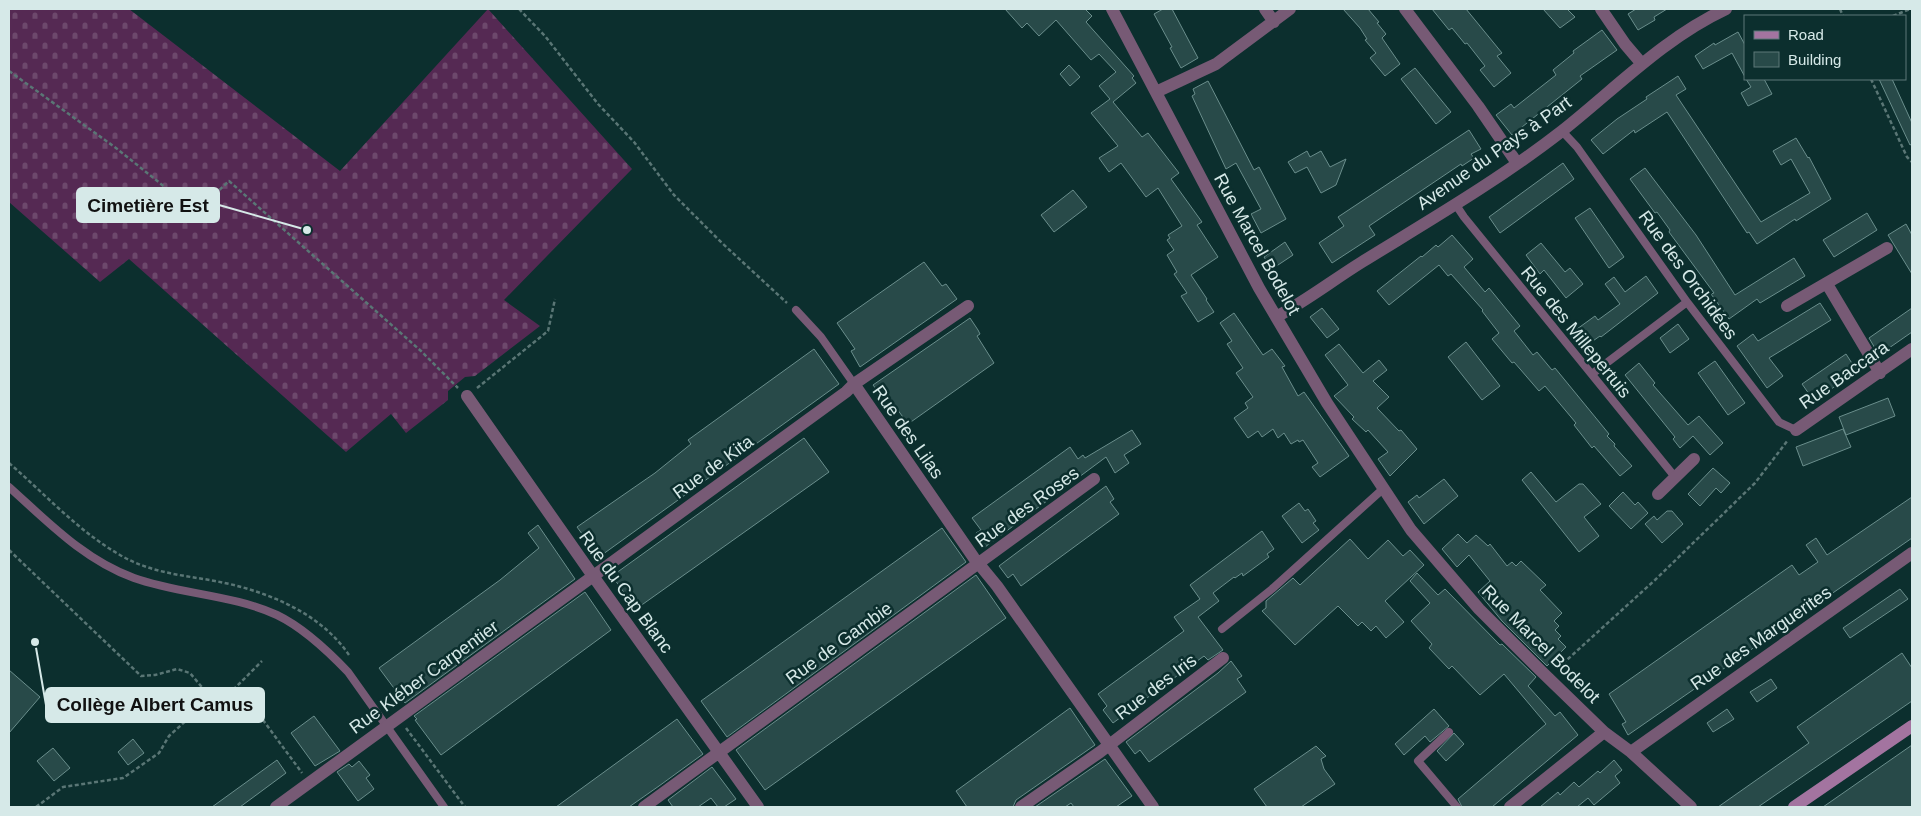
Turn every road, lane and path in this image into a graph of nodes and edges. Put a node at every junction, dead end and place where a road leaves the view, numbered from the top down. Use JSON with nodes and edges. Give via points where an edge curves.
{"nodes":[{"id":1,"x":519,"y":9,"type":"edge"},
{"id":2,"x":1112,"y":9,"type":"edge"},
{"id":3,"x":1265,"y":9,"type":"edge"},
{"id":4,"x":1290,"y":9,"type":"edge"},
{"id":5,"x":1405,"y":9,"type":"edge"},
{"id":6,"x":1601,"y":9,"type":"edge"},
{"id":7,"x":1726,"y":9,"type":"edge"},
{"id":8,"x":1910,"y":9,"type":"edge"},
{"id":9,"x":1895,"y":15,"type":"edge"},
{"id":10,"x":1274,"y":22,"type":"junction"},
{"id":11,"x":1642,"y":64,"type":"junction"},
{"id":12,"x":9,"y":71,"type":"edge"},
{"id":13,"x":1871,"y":80,"type":"edge"},
{"id":14,"x":1156,"y":92,"type":"junction"},
{"id":15,"x":1562,"y":131,"type":"junction"},
{"id":16,"x":1912,"y":162,"type":"edge"},
{"id":17,"x":1517,"y":163,"type":"junction"},
{"id":18,"x":1456,"y":205,"type":"junction"},
{"id":19,"x":1887,"y":248,"type":"dead end"},
{"id":20,"x":1827,"y":284,"type":"junction"},
{"id":21,"x":556,"y":299,"type":"dead end"},
{"id":22,"x":1687,"y":302,"type":"junction"},
{"id":23,"x":968,"y":306,"type":"dead end"},
{"id":24,"x":1787,"y":306,"type":"dead end"},
{"id":25,"x":796,"y":310,"type":"joint"},
{"id":26,"x":1276,"y":317,"type":"junction"},
{"id":27,"x":1912,"y":349,"type":"edge"},
{"id":28,"x":1880,"y":373,"type":"junction"},
{"id":29,"x":1592,"y":374,"type":"junction"},
{"id":30,"x":854,"y":384,"type":"junction"},
{"id":31,"x":467,"y":396,"type":"junction"},
{"id":32,"x":1796,"y":430,"type":"junction"},
{"id":33,"x":1694,"y":459,"type":"dead end"},
{"id":34,"x":1675,"y":477,"type":"junction"},
{"id":35,"x":1094,"y":479,"type":"dead end"},
{"id":36,"x":9,"y":487,"type":"edge"},
{"id":37,"x":1384,"y":488,"type":"junction"},
{"id":38,"x":1658,"y":494,"type":"dead end"},
{"id":39,"x":9,"y":550,"type":"edge"},
{"id":40,"x":1912,"y":553,"type":"edge"},
{"id":41,"x":979,"y":563,"type":"junction"},
{"id":42,"x":592,"y":576,"type":"junction"},
{"id":43,"x":1222,"y":629,"type":"dead end"},
{"id":44,"x":1223,"y":658,"type":"dead end"},
{"id":45,"x":262,"y":661,"type":"dead end"},
{"id":46,"x":1548,"y":678,"type":"junction"},
{"id":47,"x":211,"y":698,"type":"junction"},
{"id":48,"x":224,"y":699,"type":"junction"},
{"id":49,"x":386,"y":726,"type":"junction"},
{"id":50,"x":1912,"y":726,"type":"edge"},
{"id":51,"x":1448,"y":732,"type":"dead end"},
{"id":52,"x":1604,"y":732,"type":"junction"},
{"id":53,"x":1109,"y":744,"type":"junction"},
{"id":54,"x":720,"y":752,"type":"junction"},
{"id":55,"x":1631,"y":752,"type":"junction"},
{"id":56,"x":309,"y":783,"type":"junction"},
{"id":57,"x":36,"y":807,"type":"edge"},
{"id":58,"x":276,"y":807,"type":"edge"},
{"id":59,"x":444,"y":807,"type":"edge"},
{"id":60,"x":644,"y":807,"type":"edge"},
{"id":61,"x":758,"y":807,"type":"edge"},
{"id":62,"x":1021,"y":807,"type":"edge"},
{"id":63,"x":1153,"y":807,"type":"edge"},
{"id":64,"x":1457,"y":807,"type":"edge"},
{"id":65,"x":1510,"y":807,"type":"edge"},
{"id":66,"x":1691,"y":807,"type":"edge"},
{"id":67,"x":1794,"y":807,"type":"edge"}],
"edges":[{"from":1,"to":25,"type":"path","via":[[634,142],[674,195]]},
{"from":2,"to":14,"type":"street","name":"Rue Marcel Bodelot"},
{"from":3,"to":10,"type":"street"},
{"from":4,"to":10,"type":"street"},
{"from":5,"to":17,"type":"street"},
{"from":6,"to":11,"type":"street"},
{"from":7,"to":11,"type":"street","name":"Avenue du Pays à Part"},
{"from":8,"to":9,"type":"path"},
{"from":10,"to":14,"type":"street","via":[[1216,64]]},
{"from":11,"to":15,"type":"street","name":"Avenue du Pays à Part"},
{"from":12,"to":31,"type":"path","via":[[116,148],[196,212],[229,181],[421,351]]},
{"from":13,"to":16,"type":"path"},
{"from":14,"to":26,"type":"street","name":"Rue Marcel Bodelot"},
{"from":15,"to":17,"type":"street","name":"Avenue du Pays à Part"},
{"from":15,"to":22,"type":"lane","name":"Rue des Orchidées"},
{"from":17,"to":18,"type":"street","name":"Avenue du Pays à Part"},
{"from":18,"to":26,"type":"street","name":"Avenue du Pays à Part"},
{"from":18,"to":29,"type":"lane","name":"Rue des Millepertuis"},
{"from":19,"to":20,"type":"street"},
{"from":20,"to":24,"type":"street"},
{"from":20,"to":28,"type":"street"},
{"from":21,"to":31,"type":"path","via":[[548,331]]},
{"from":22,"to":29,"type":"lane"},
{"from":22,"to":32,"type":"lane","name":"Rue des Orchidées","via":[[1779,422]]},
{"from":23,"to":30,"type":"street","name":"Rue des Lilas"},
{"from":25,"to":30,"type":"lane","via":[[821,337]]},
{"from":26,"to":37,"type":"street","name":"Rue Marcel Bodelot","via":[[1327,403]]},
{"from":27,"to":28,"type":"street","name":"Rue Baccara"},
{"from":28,"to":32,"type":"street","name":"Rue Baccara"},
{"from":29,"to":34,"type":"lane","name":"Rue des Millepertuis"},
{"from":30,"to":41,"type":"street","name":"Rue des Lilas"},
{"from":30,"to":42,"type":"street","name":"Rue de Kita"},
{"from":31,"to":42,"type":"street","name":"Rue du Cap Blanc"},
{"from":32,"to":46,"type":"path","via":[[1755,482]]},
{"from":33,"to":34,"type":"street"},
{"from":34,"to":38,"type":"street"},
{"from":35,"to":41,"type":"street","name":"Rue des Roses"},
{"from":36,"to":49,"type":"lane","via":[[71,543],[100,562],[133,578],[277,615],[296,627],[332,654]]},
{"from":37,"to":43,"type":"lane","via":[[1272,589]]},
{"from":37,"to":46,"type":"street","name":"Rue Marcel Bodelot","via":[[1411,530],[1479,608]]},
{"from":39,"to":47,"type":"path","via":[[141,676],[155,676],[177,669],[190,673]]},
{"from":40,"to":55,"type":"street","name":"Rue des Marguerites"},
{"from":41,"to":53,"type":"street","name":"Rue des Lilas"},
{"from":41,"to":54,"type":"street","name":"Rue de Gambie"},
{"from":42,"to":49,"type":"street","name":"Rue Kléber Carpentier"},
{"from":42,"to":54,"type":"street","name":"Rue du Cap Blanc"},
{"from":44,"to":53,"type":"street","name":"Rue des Iris"},
{"from":45,"to":48,"type":"path"},
{"from":46,"to":52,"type":"street","name":"Rue Marcel Bodelot"},
{"from":47,"to":48,"type":"path"},
{"from":47,"to":57,"type":"path","via":[[169,736],[159,753],[123,778],[63,787]]},
{"from":48,"to":56,"type":"path","via":[[243,702],[255,709]]},
{"from":49,"to":56,"type":"street","name":"Rue Kléber Carpentier"},
{"from":49,"to":59,"type":"lane"},
{"from":50,"to":67,"type":"street"},
{"from":51,"to":64,"type":"lane","via":[[1418,761]]},
{"from":52,"to":55,"type":"street","name":"Rue Marcel Bodelot"},
{"from":52,"to":65,"type":"street"},
{"from":53,"to":62,"type":"street","name":"Rue des Iris"},
{"from":53,"to":63,"type":"street","name":"Rue des Lilas"},
{"from":54,"to":60,"type":"street","name":"Rue de Gambie"},
{"from":54,"to":61,"type":"street","name":"Rue du Cap Blanc"},
{"from":55,"to":66,"type":"street","name":"Rue Marcel Bodelot"},
{"from":56,"to":58,"type":"street","name":"Rue Kléber Carpentier"}]}
